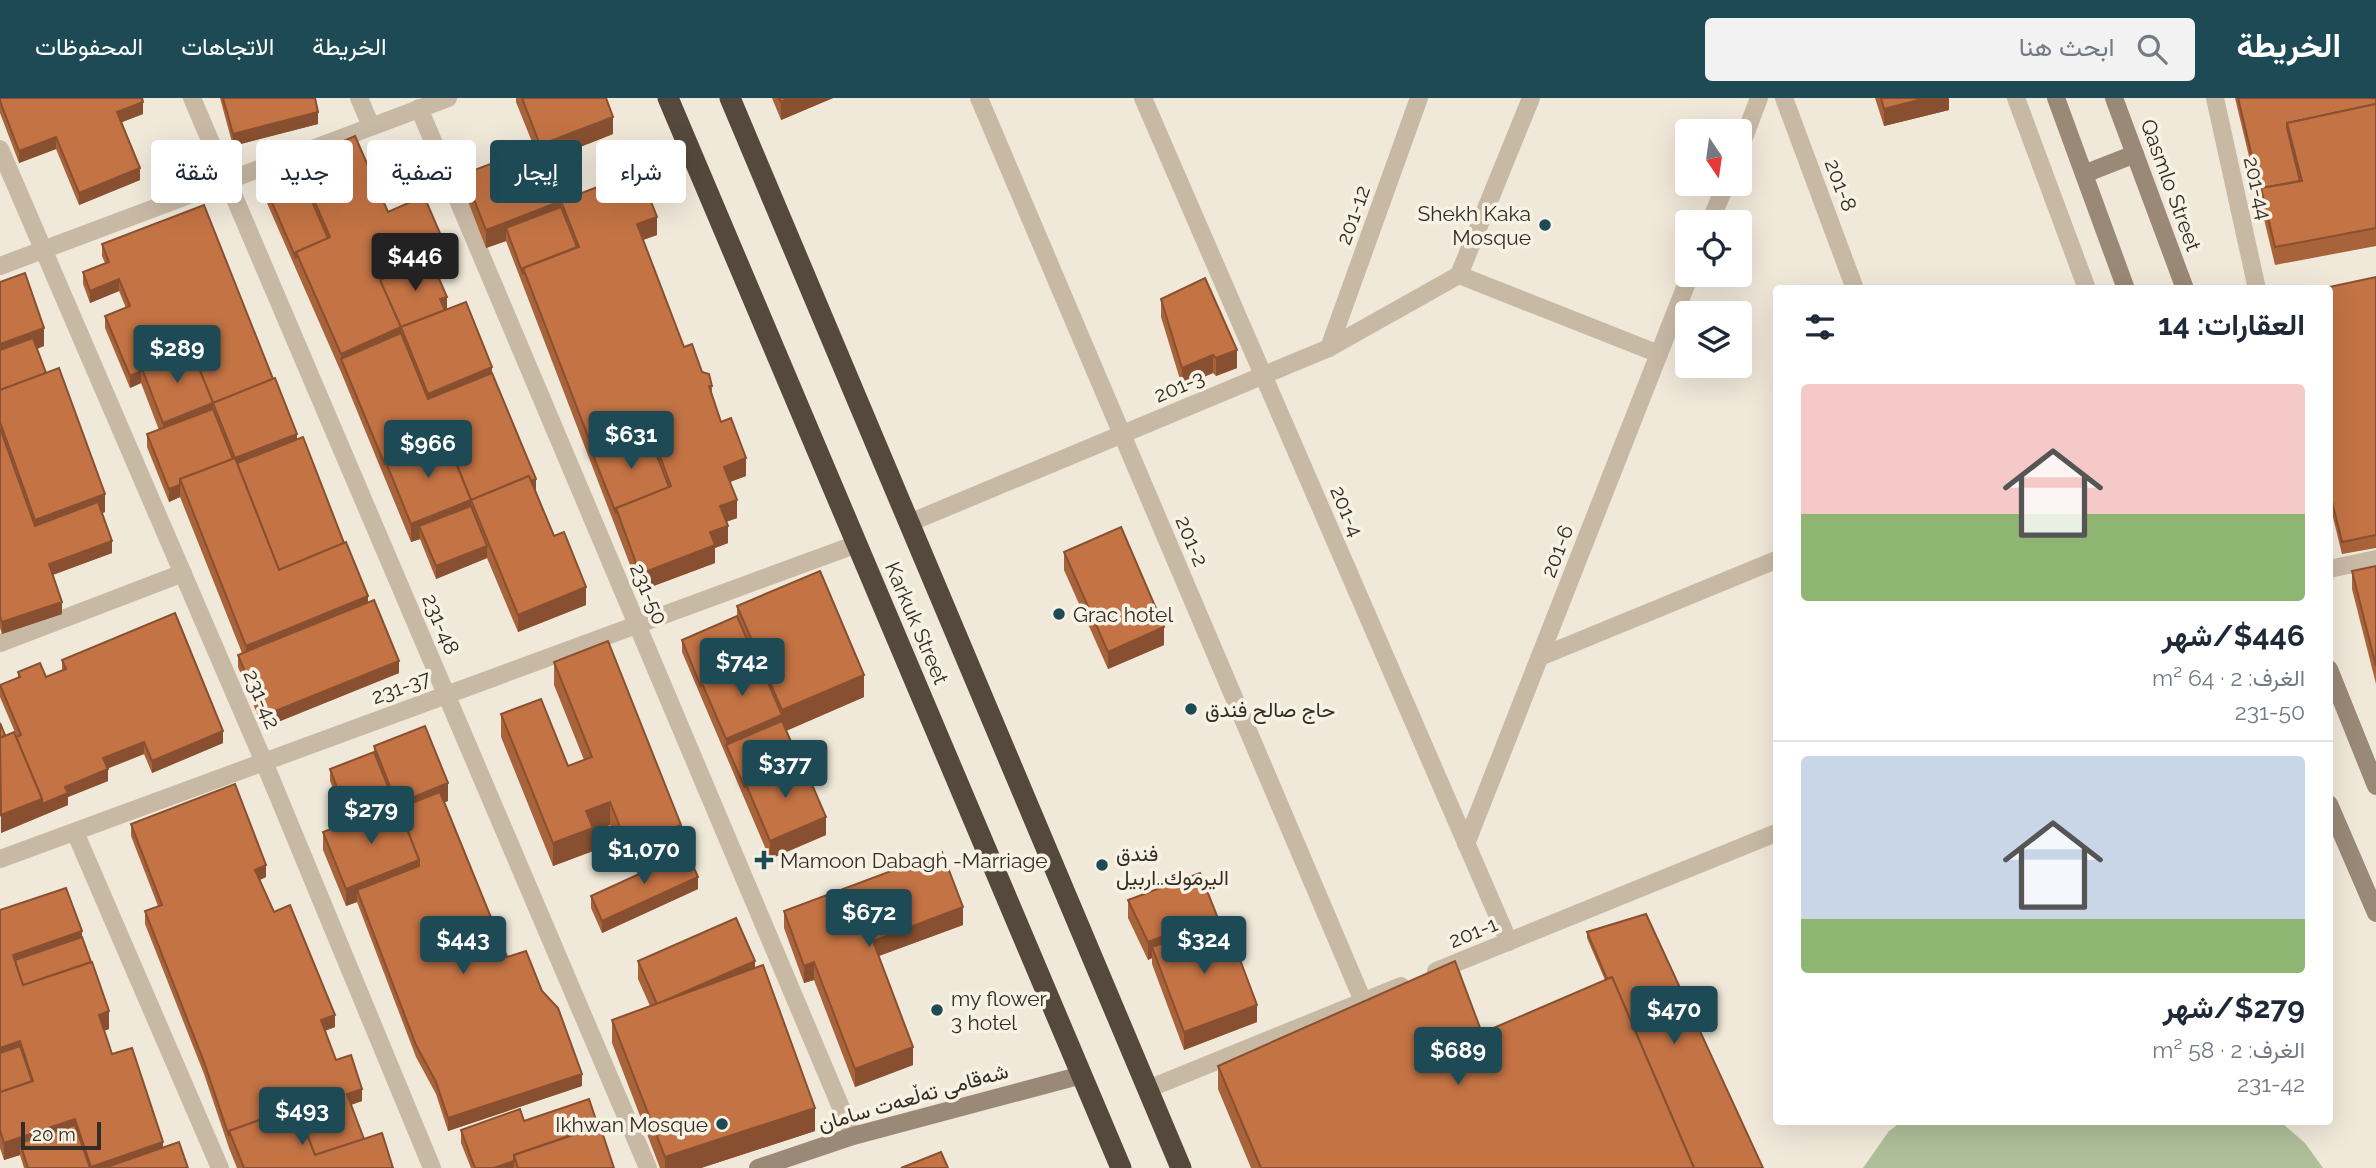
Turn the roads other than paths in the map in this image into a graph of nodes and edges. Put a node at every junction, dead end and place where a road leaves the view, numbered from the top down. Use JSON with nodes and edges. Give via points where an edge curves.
{"nodes":[{"id":1,"x":192,"y":98,"type":"edge"},
{"id":2,"x":359,"y":98,"type":"edge"},
{"id":3,"x":448,"y":98,"type":"edge"},
{"id":4,"x":668,"y":98,"type":"edge"},
{"id":5,"x":730,"y":98,"type":"edge"},
{"id":6,"x":979,"y":98,"type":"edge"},
{"id":7,"x":1143,"y":98,"type":"edge"},
{"id":8,"x":1419,"y":98,"type":"edge"},
{"id":9,"x":1531,"y":98,"type":"edge"},
{"id":10,"x":1759,"y":98,"type":"edge"},
{"id":11,"x":1784,"y":98,"type":"edge"},
{"id":12,"x":2016,"y":98,"type":"edge"},
{"id":13,"x":2056,"y":98,"type":"edge"},
{"id":14,"x":2114,"y":98,"type":"edge"},
{"id":15,"x":2215,"y":98,"type":"edge"},
{"id":16,"x":419,"y":108,"type":"junction"},
{"id":17,"x":1751,"y":119,"type":"edge"},
{"id":18,"x":371,"y":126,"type":"junction"},
{"id":19,"x":210,"y":140,"type":"edge"},
{"id":20,"x":0,"y":149,"type":"edge"},
{"id":21,"x":2135,"y":154,"type":"junction"},
{"id":22,"x":242,"y":174,"type":"edge"},
{"id":23,"x":2084,"y":174,"type":"junction"},
{"id":24,"x":167,"y":203,"type":"edge"},
{"id":25,"x":237,"y":203,"type":"edge"},
{"id":26,"x":44,"y":250,"type":"junction"},
{"id":27,"x":0,"y":266,"type":"edge"},
{"id":28,"x":1459,"y":275,"type":"junction"},
{"id":29,"x":1854,"y":285,"type":"edge"},
{"id":30,"x":2086,"y":285,"type":"edge"},
{"id":31,"x":2125,"y":285,"type":"edge"},
{"id":32,"x":2184,"y":285,"type":"edge"},
{"id":33,"x":2256,"y":285,"type":"edge"},
{"id":34,"x":1685,"y":287,"type":"edge"},
{"id":35,"x":1329,"y":348,"type":"junction"},
{"id":36,"x":1659,"y":354,"type":"junction"},
{"id":37,"x":1263,"y":375,"type":"junction"},
{"id":38,"x":1122,"y":434,"type":"junction"},
{"id":39,"x":909,"y":523,"type":"junction"},
{"id":40,"x":857,"y":544,"type":"junction"},
{"id":41,"x":2376,"y":559,"type":"edge"},
{"id":42,"x":1773,"y":561,"type":"edge"},
{"id":43,"x":2333,"y":568,"type":"edge"},
{"id":44,"x":183,"y":573,"type":"junction"},
{"id":45,"x":637,"y":624,"type":"junction"},
{"id":46,"x":0,"y":643,"type":"edge"},
{"id":47,"x":1540,"y":657,"type":"junction"},
{"id":48,"x":2333,"y":679,"type":"edge"},
{"id":49,"x":446,"y":695,"type":"junction"},
{"id":50,"x":264,"y":762,"type":"junction"},
{"id":51,"x":2376,"y":786,"type":"edge"},
{"id":52,"x":2333,"y":813,"type":"edge"},
{"id":53,"x":75,"y":831,"type":"junction"},
{"id":54,"x":1773,"y":834,"type":"edge"},
{"id":55,"x":1466,"y":844,"type":"junction"},
{"id":56,"x":0,"y":859,"type":"edge"},
{"id":57,"x":2376,"y":913,"type":"edge"},
{"id":58,"x":1509,"y":942,"type":"junction"},
{"id":59,"x":1363,"y":1001,"type":"junction"},
{"id":60,"x":1082,"y":1075,"type":"junction"},
{"id":61,"x":1148,"y":1089,"type":"junction"},
{"id":62,"x":853,"y":1136,"type":"junction"},
{"id":63,"x":220,"y":1168,"type":"edge"},
{"id":64,"x":432,"y":1168,"type":"edge"},
{"id":65,"x":648,"y":1168,"type":"edge"},
{"id":66,"x":758,"y":1168,"type":"edge"},
{"id":67,"x":1121,"y":1168,"type":"edge"},
{"id":68,"x":1181,"y":1168,"type":"edge"}],
"edges":[{"from":1,"to":19,"type":"street","name":"231-48"},
{"from":2,"to":18,"type":"street"},
{"from":3,"to":16,"type":"street"},
{"from":4,"to":40,"type":"highway","name":"Karkuk Street"},
{"from":5,"to":39,"type":"highway","name":"Karkuk Street"},
{"from":6,"to":38,"type":"street","name":"201-2"},
{"from":7,"to":37,"type":"street","name":"201-4"},
{"from":8,"to":35,"type":"street","name":"201-12"},
{"from":9,"to":28,"type":"street"},
{"from":10,"to":17,"type":"street"},
{"from":11,"to":29,"type":"street","name":"201-8"},
{"from":12,"to":30,"type":"street"},
{"from":13,"to":23,"type":"main road"},
{"from":14,"to":21,"type":"main road","name":"Qasmlo Street"},
{"from":15,"to":33,"type":"street","name":"201-44"},
{"from":16,"to":18,"type":"street"},
{"from":16,"to":45,"type":"street","name":"231-50"},
{"from":18,"to":22,"type":"street"},
{"from":20,"to":26,"type":"street","name":"231-42"},
{"from":21,"to":23,"type":"main road"},
{"from":21,"to":32,"type":"main road","name":"Qasmlo Street"},
{"from":23,"to":31,"type":"main road"},
{"from":24,"to":26,"type":"street"},
{"from":25,"to":49,"type":"street","name":"231-48"},
{"from":26,"to":27,"type":"street"},
{"from":26,"to":44,"type":"street","name":"231-42"},
{"from":28,"to":35,"type":"street","name":"201-3"},
{"from":28,"to":36,"type":"street"},
{"from":34,"to":36,"type":"street","name":"201-6"},
{"from":35,"to":37,"type":"street","name":"201-3"},
{"from":36,"to":47,"type":"street","name":"201-6"},
{"from":37,"to":38,"type":"street","name":"201-3"},
{"from":37,"to":55,"type":"street","name":"201-4"},
{"from":38,"to":39,"type":"street","name":"201-3"},
{"from":38,"to":59,"type":"street","name":"201-2"},
{"from":39,"to":61,"type":"highway","name":"Karkuk Street"},
{"from":40,"to":45,"type":"street","name":"231-37"},
{"from":40,"to":60,"type":"highway","name":"Karkuk Street"},
{"from":41,"to":43,"type":"street"},
{"from":42,"to":47,"type":"street"},
{"from":44,"to":46,"type":"street"},
{"from":44,"to":50,"type":"street","name":"231-42"},
{"from":45,"to":49,"type":"street","name":"231-37"},
{"from":45,"to":62,"type":"street","name":"231-50"},
{"from":47,"to":55,"type":"street","name":"201-6"},
{"from":48,"to":51,"type":"main road"},
{"from":49,"to":50,"type":"street","name":"231-37"},
{"from":49,"to":65,"type":"street","name":"231-48"},
{"from":50,"to":53,"type":"street","name":"231-37"},
{"from":50,"to":64,"type":"street","name":"231-42"},
{"from":52,"to":57,"type":"main road"},
{"from":53,"to":56,"type":"street","name":"231-37"},
{"from":53,"to":63,"type":"street"},
{"from":54,"to":58,"type":"street","name":"201-1"},
{"from":55,"to":58,"type":"street","name":"201-4"},
{"from":58,"to":59,"type":"street","name":"201-1"},
{"from":59,"to":61,"type":"street","name":"201-1"},
{"from":60,"to":62,"type":"main road","name":"شەقامی تەڵعەت سامان"},
{"from":60,"to":67,"type":"highway","name":"Karkuk Street"},
{"from":61,"to":68,"type":"highway","name":"Karkuk Street"},
{"from":62,"to":66,"type":"main road","name":"شەقامی تەڵعەت سامان"}]}
